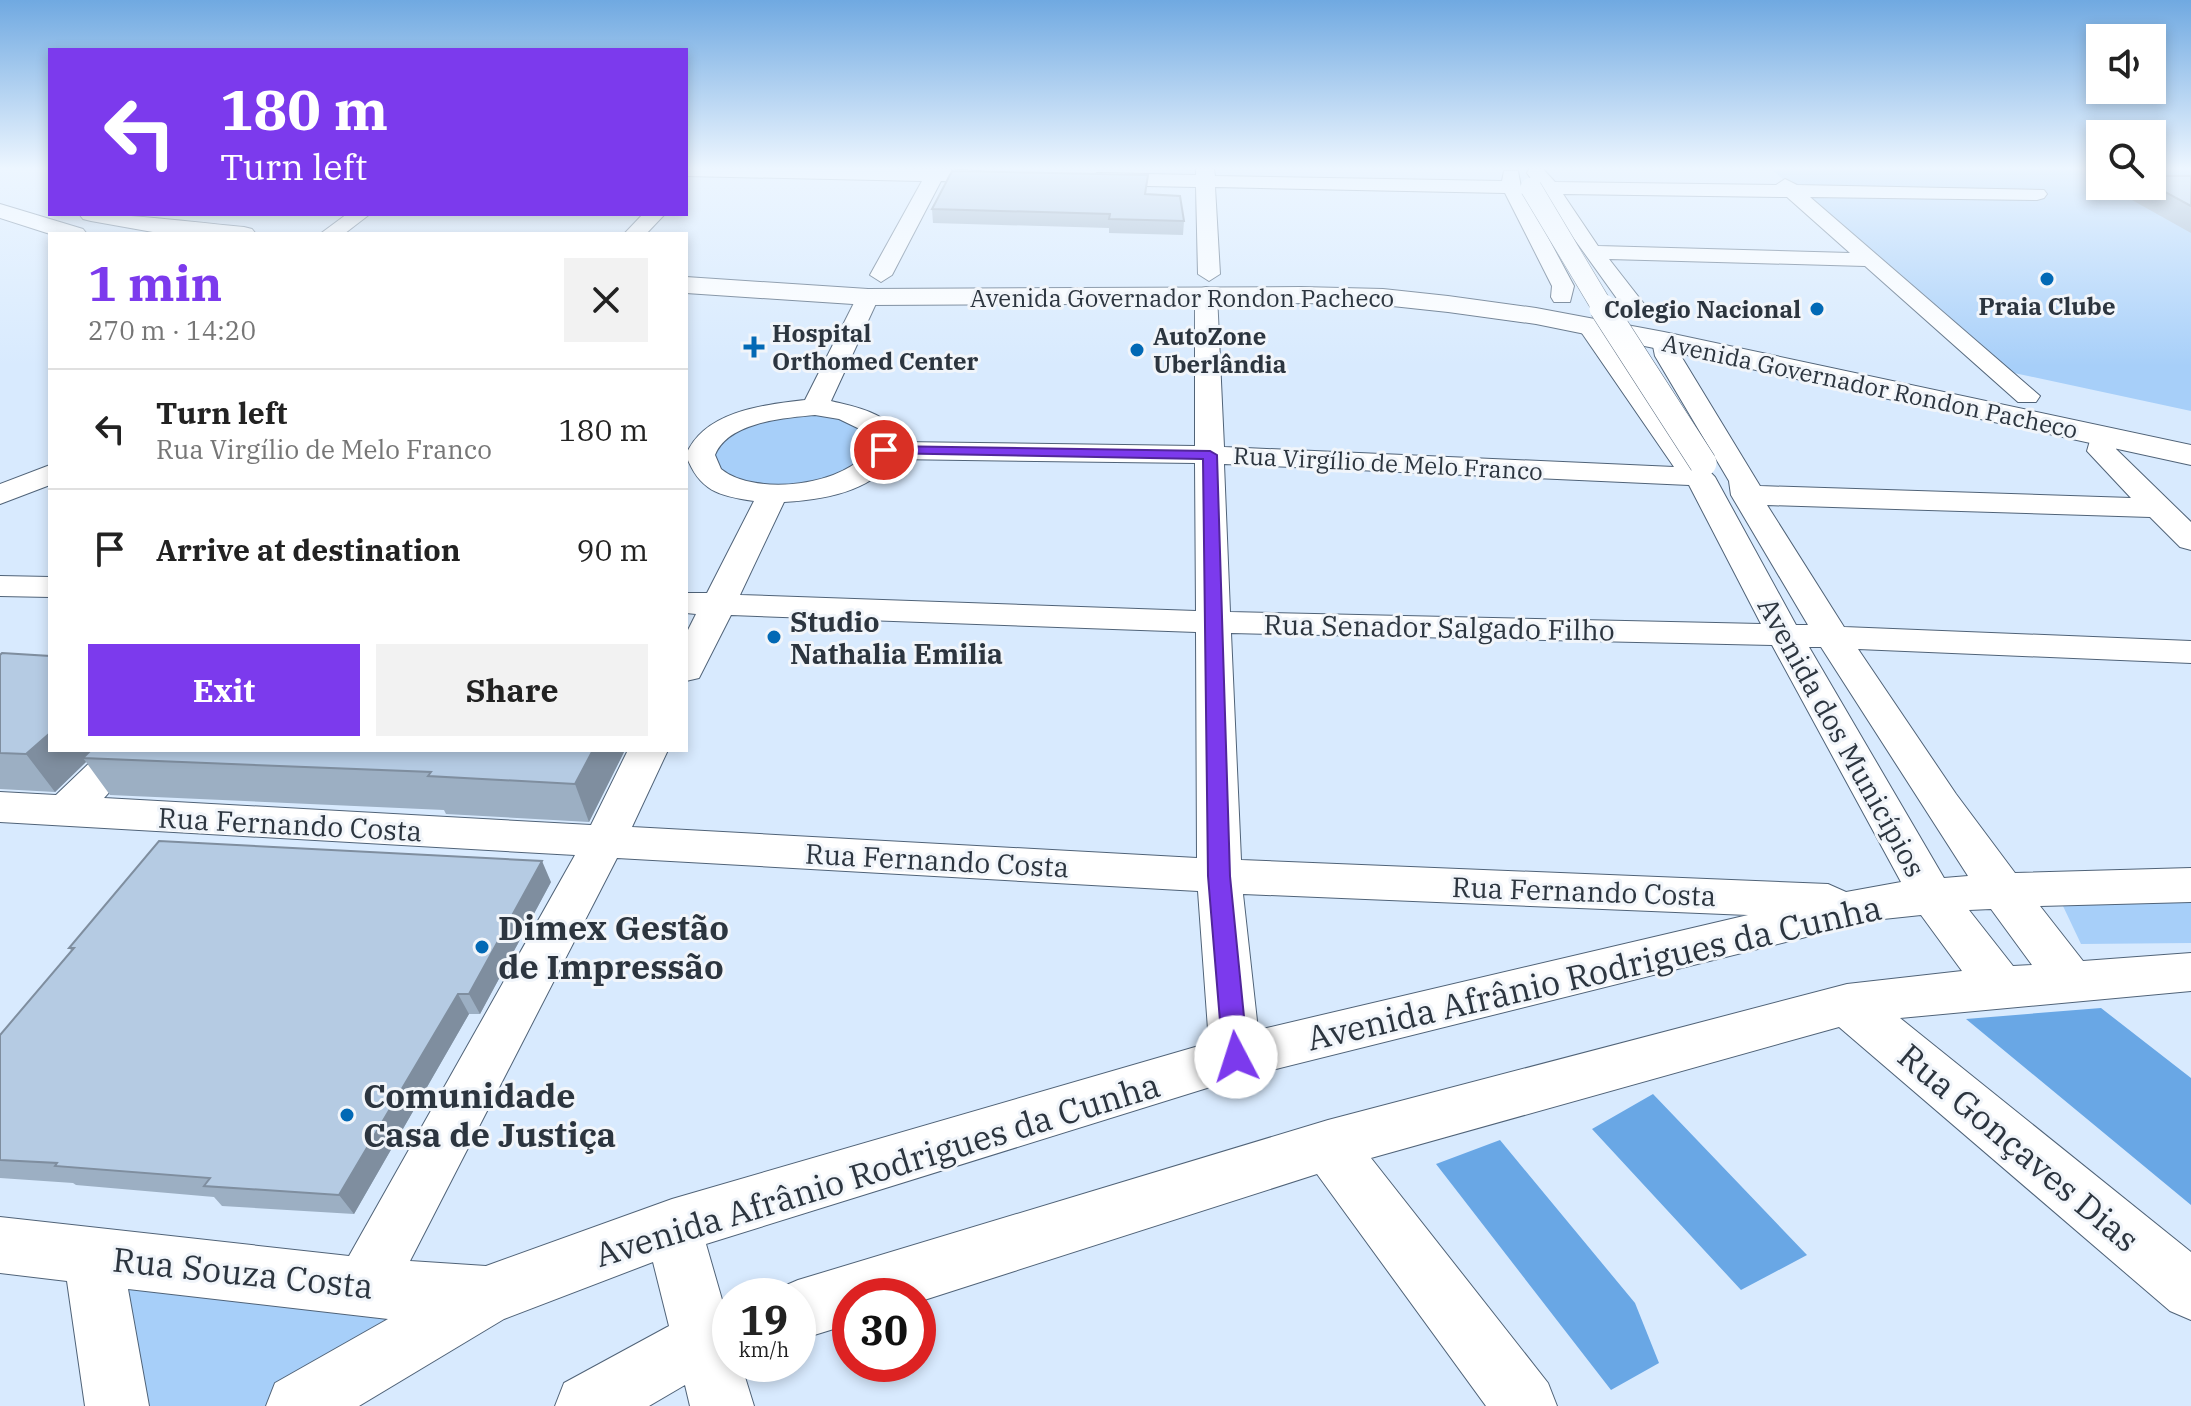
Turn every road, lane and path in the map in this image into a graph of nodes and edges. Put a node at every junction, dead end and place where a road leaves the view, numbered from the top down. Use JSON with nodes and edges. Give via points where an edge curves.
{"nodes":[{"id":1,"x":902,"y":235,"type":"edge"},
{"id":2,"x":1207,"y":235,"type":"edge"},
{"id":3,"x":1543,"y":235,"type":"edge"},
{"id":4,"x":1559,"y":235,"type":"edge"},
{"id":5,"x":1576,"y":235,"type":"edge"},
{"id":6,"x":1842,"y":235,"type":"edge"},
{"id":7,"x":1592,"y":252,"type":"junction"},
{"id":8,"x":1872,"y":260,"type":"junction"},
{"id":9,"x":688,"y":264,"type":"edge"},
{"id":10,"x":1554,"y":269,"type":"junction"},
{"id":11,"x":1607,"y":272,"type":"junction"},
{"id":12,"x":1208,"y":284,"type":"junction"},
{"id":13,"x":688,"y":285,"type":"edge"},
{"id":14,"x":874,"y":286,"type":"junction"},
{"id":15,"x":1562,"y":297,"type":"junction"},
{"id":16,"x":1636,"y":309,"type":"junction"},
{"id":17,"x":1589,"y":326,"type":"junction"},
{"id":18,"x":1664,"y":341,"type":"junction"},
{"id":19,"x":1626,"y":377,"type":"junction"},
{"id":20,"x":1681,"y":378,"type":"junction"},
{"id":21,"x":2016,"y":386,"type":"junction"},
{"id":22,"x":815,"y":407,"type":"junction"},
{"id":23,"x":2191,"y":431,"type":"edge"},
{"id":24,"x":2103,"y":436,"type":"junction"},
{"id":25,"x":695,"y":446,"type":"edge"},
{"id":26,"x":884,"y":450,"type":"junction"},
{"id":27,"x":1210,"y":455,"type":"junction"},
{"id":28,"x":2191,"y":455,"type":"edge"},
{"id":29,"x":1702,"y":470,"type":"junction"},
{"id":30,"x":48,"y":475,"type":"edge"},
{"id":31,"x":773,"y":494,"type":"junction"},
{"id":32,"x":0,"y":495,"type":"edge"},
{"id":33,"x":1746,"y":495,"type":"junction"},
{"id":34,"x":2155,"y":508,"type":"junction"},
{"id":35,"x":2191,"y":540,"type":"edge"},
{"id":36,"x":0,"y":586,"type":"edge"},
{"id":37,"x":48,"y":587,"type":"edge"},
{"id":38,"x":702,"y":603,"type":"edge"},
{"id":39,"x":1213,"y":622,"type":"junction"},
{"id":40,"x":1784,"y":635,"type":"junction"},
{"id":41,"x":1831,"y":637,"type":"junction"},
{"id":42,"x":2191,"y":652,"type":"edge"},
{"id":43,"x":688,"y":662,"type":"edge"},
{"id":44,"x":125,"y":752,"type":"edge"},
{"id":45,"x":647,"y":752,"type":"edge"},
{"id":46,"x":66,"y":811,"type":"junction"},
{"id":47,"x":6,"y":813,"type":"edge"},
{"id":48,"x":604,"y":842,"type":"junction"},
{"id":49,"x":1219,"y":876,"type":"junction"},
{"id":50,"x":2191,"y":885,"type":"edge"},
{"id":51,"x":1999,"y":890,"type":"junction"},
{"id":52,"x":1931,"y":895,"type":"junction"},
{"id":53,"x":1874,"y":903,"type":"junction"},
{"id":54,"x":2191,"y":972,"type":"edge"},
{"id":55,"x":2071,"y":981,"type":"junction"},
{"id":56,"x":2001,"y":987,"type":"junction"},
{"id":57,"x":1847,"y":1004,"type":"junction"},
{"id":58,"x":1236,"y":1057,"type":"junction"},
{"id":59,"x":1328,"y":1145,"type":"junction"},
{"id":60,"x":672,"y":1227,"type":"junction"},
{"id":61,"x":0,"y":1245,"type":"edge"},
{"id":62,"x":89,"y":1255,"type":"junction"},
{"id":63,"x":364,"y":1287,"type":"junction"},
{"id":64,"x":2191,"y":1290,"type":"edge"},
{"id":65,"x":486,"y":1296,"type":"junction"},
{"id":66,"x":816,"y":1304,"type":"edge"},
{"id":67,"x":712,"y":1324,"type":"edge"},
{"id":68,"x":712,"y":1339,"type":"edge"},
{"id":69,"x":720,"y":1382,"type":"edge"},
{"id":70,"x":117,"y":1406,"type":"edge"},
{"id":71,"x":298,"y":1406,"type":"edge"},
{"id":72,"x":587,"y":1406,"type":"edge"},
{"id":73,"x":722,"y":1406,"type":"edge"},
{"id":74,"x":1525,"y":1406,"type":"edge"}],
"edges":[{"from":1,"to":14,"type":"street"},
{"from":2,"to":12,"type":"street"},
{"from":3,"to":10,"type":"street"},
{"from":4,"to":29,"type":"street","bridge":true},
{"from":5,"to":7,"type":"street"},
{"from":6,"to":8,"type":"street"},
{"from":7,"to":8,"type":"street"},
{"from":7,"to":11,"type":"street"},
{"from":8,"to":21,"type":"street"},
{"from":9,"to":14,"type":"main road","name":"Avenida Governador Rondon Pacheco"},
{"from":10,"to":11,"type":"street","via":[[1577,278],[1601,278]]},
{"from":10,"to":15,"type":"street"},
{"from":11,"to":16,"type":"street"},
{"from":12,"to":14,"type":"main road","name":"Avenida Governador Rondon Pacheco"},
{"from":12,"to":15,"type":"main road","name":"Avenida Governador Rondon Pacheco","via":[[1385,278]]},
{"from":12,"to":17,"type":"main road","name":"Avenida Governador Rondon Pacheco","via":[[1383,297]]},
{"from":12,"to":27,"type":"street"},
{"from":13,"to":14,"type":"main road","name":"Avenida Governador Rondon Pacheco"},
{"from":14,"to":22,"type":"street"},
{"from":15,"to":16,"type":"main road","name":"Avenida Governador Rondon Pacheco"},
{"from":16,"to":21,"type":"main road","name":"Avenida Governador Rondon Pacheco"},
{"from":17,"to":18,"type":"main road","name":"Avenida Governador Rondon Pacheco"},
{"from":17,"to":19,"type":"street","name":"Avenida dos Municípios"},
{"from":18,"to":20,"type":"street","name":"Avenida dos Municípios"},
{"from":18,"to":24,"type":"main road","name":"Avenida Governador Rondon Pacheco"},
{"from":19,"to":20,"type":"street","via":[[1631,367],[1647,365]]},
{"from":19,"to":29,"type":"street","name":"Avenida dos Municípios","via":[[1677,454]]},
{"from":20,"to":33,"type":"street","name":"Avenida dos Municípios","via":[[1744,481]]},
{"from":21,"to":23,"type":"main road","name":"Avenida Governador Rondon Pacheco"},
{"from":22,"to":25,"type":"street","via":[[748,417]]},
{"from":22,"to":26,"type":"street","via":[[862,415],[885,437]]},
{"from":24,"to":28,"type":"main road","name":"Avenida Governador Rondon Pacheco"},
{"from":24,"to":34,"type":"street","via":[[2101,451]]},
{"from":25,"to":31,"type":"street","via":[[707,473],[722,484]]},
{"from":26,"to":27,"type":"street","name":"Rua Virgílio de Melo Franco"},
{"from":26,"to":31,"type":"street","via":[[857,476],[832,486]]},
{"from":27,"to":29,"type":"street","name":"Rua Virgílio de Melo Franco"},
{"from":27,"to":39,"type":"street"},
{"from":29,"to":33,"type":"street","name":"Avenida dos Municípios"},
{"from":29,"to":40,"type":"street","name":"Avenida dos Municípios"},
{"from":30,"to":32,"type":"street"},
{"from":31,"to":38,"type":"street"},
{"from":33,"to":34,"type":"street"},
{"from":33,"to":41,"type":"street","name":"Avenida dos Municípios"},
{"from":34,"to":35,"type":"street"},
{"from":36,"to":37,"type":"street"},
{"from":38,"to":39,"type":"street","name":"Rua Senador Salgado Filho"},
{"from":38,"to":43,"type":"street"},
{"from":39,"to":40,"type":"street","name":"Rua Senador Salgado Filho"},
{"from":39,"to":49,"type":"street"},
{"from":40,"to":41,"type":"street","name":"Rua Senador Salgado Filho"},
{"from":40,"to":52,"type":"street","name":"Avenida dos Municípios"},
{"from":41,"to":42,"type":"street","name":"Rua Senador Salgado Filho"},
{"from":41,"to":51,"type":"street","name":"Avenida dos Municípios"},
{"from":44,"to":46,"type":"street"},
{"from":45,"to":48,"type":"street"},
{"from":46,"to":47,"type":"street","name":"Rua Fernando Costa"},
{"from":46,"to":48,"type":"street","name":"Rua Fernando Costa"},
{"from":48,"to":49,"type":"street","name":"Rua Fernando Costa"},
{"from":48,"to":63,"type":"street"},
{"from":49,"to":53,"type":"street","name":"Rua Fernando Costa"},
{"from":49,"to":58,"type":"street"},
{"from":50,"to":51,"type":"street","name":"Avenida Afrânio Rodrigues da Cunha"},
{"from":51,"to":52,"type":"street","name":"Avenida Afrânio Rodrigues da Cunha"},
{"from":51,"to":55,"type":"street","name":"Avenida dos Municípios"},
{"from":52,"to":53,"type":"street","name":"Avenida Afrânio Rodrigues da Cunha"},
{"from":52,"to":56,"type":"street","name":"Avenida dos Municípios"},
{"from":53,"to":58,"type":"street","name":"Avenida Afrânio Rodrigues da Cunha"},
{"from":54,"to":55,"type":"street"},
{"from":55,"to":56,"type":"street"},
{"from":56,"to":57,"type":"street"},
{"from":57,"to":59,"type":"street"},
{"from":57,"to":64,"type":"street","name":"Rua Gonçaves Dias"},
{"from":58,"to":60,"type":"street","name":"Avenida Afrânio Rodrigues da Cunha"},
{"from":59,"to":66,"type":"street"},
{"from":59,"to":74,"type":"street"},
{"from":60,"to":65,"type":"street","name":"Avenida Afrânio Rodrigues da Cunha"},
{"from":60,"to":67,"type":"street"},
{"from":61,"to":62,"type":"street","name":"Rua Souza Costa"},
{"from":62,"to":63,"type":"street","name":"Rua Souza Costa"},
{"from":62,"to":70,"type":"street","via":[[102,1302]]},
{"from":63,"to":65,"type":"street","name":"Rua Souza Costa"},
{"from":65,"to":71,"type":"street","name":"Avenida Afrânio Rodrigues da Cunha"},
{"from":68,"to":72,"type":"street"},
{"from":69,"to":73,"type":"street"}]}
